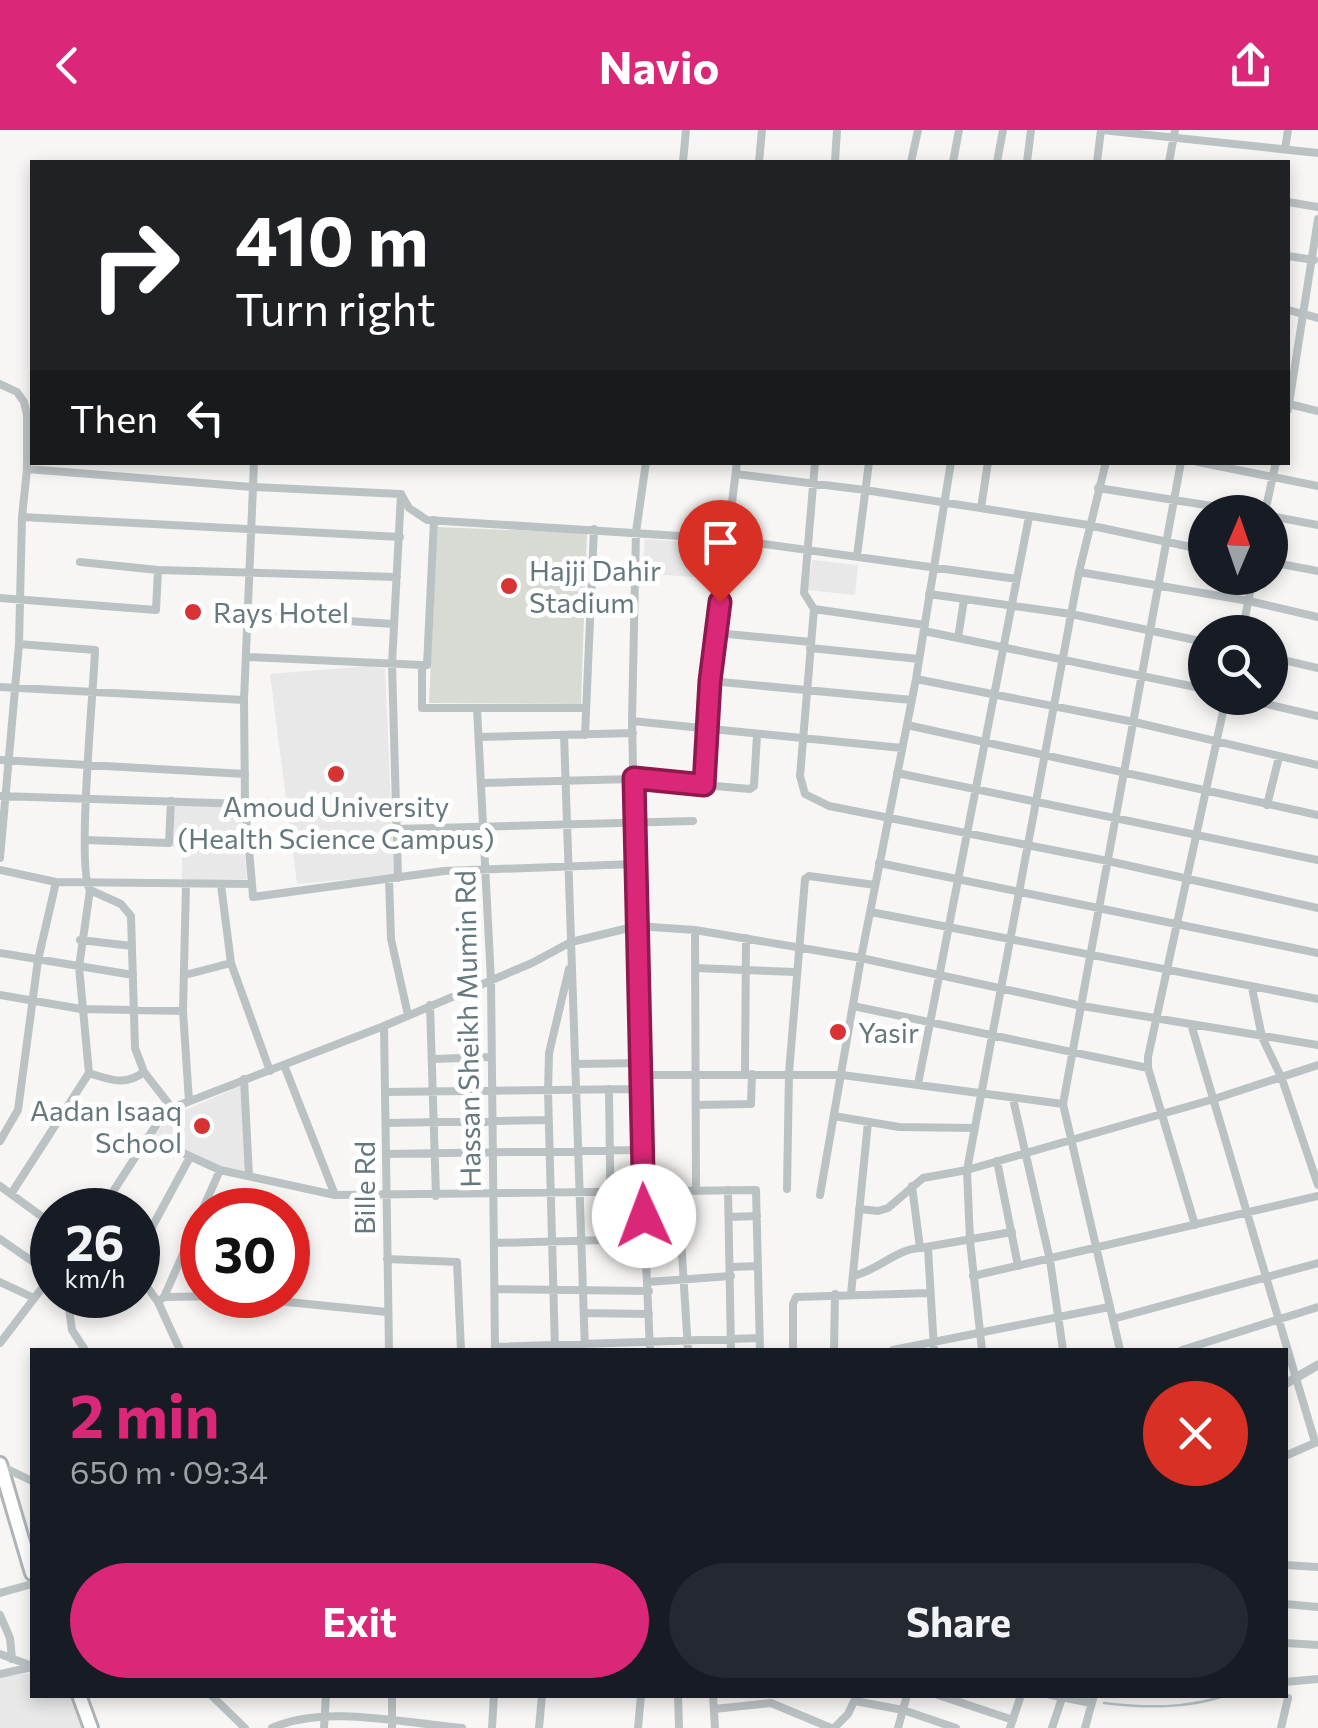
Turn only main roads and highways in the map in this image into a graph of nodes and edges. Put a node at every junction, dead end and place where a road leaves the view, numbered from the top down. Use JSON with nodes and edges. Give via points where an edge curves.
{"nodes":[{"id":1,"x":0,"y":1465,"type":"edge"},
{"id":2,"x":5,"y":1498,"type":"edge"},
{"id":3,"x":30,"y":1567,"type":"edge"},
{"id":4,"x":79,"y":1698,"type":"edge"},
{"id":5,"x":90,"y":1728,"type":"edge"}],
"edges":[{"from":1,"to":2,"type":"highway"},
{"from":2,"to":3,"type":"highway"},
{"from":4,"to":5,"type":"highway"}]}
